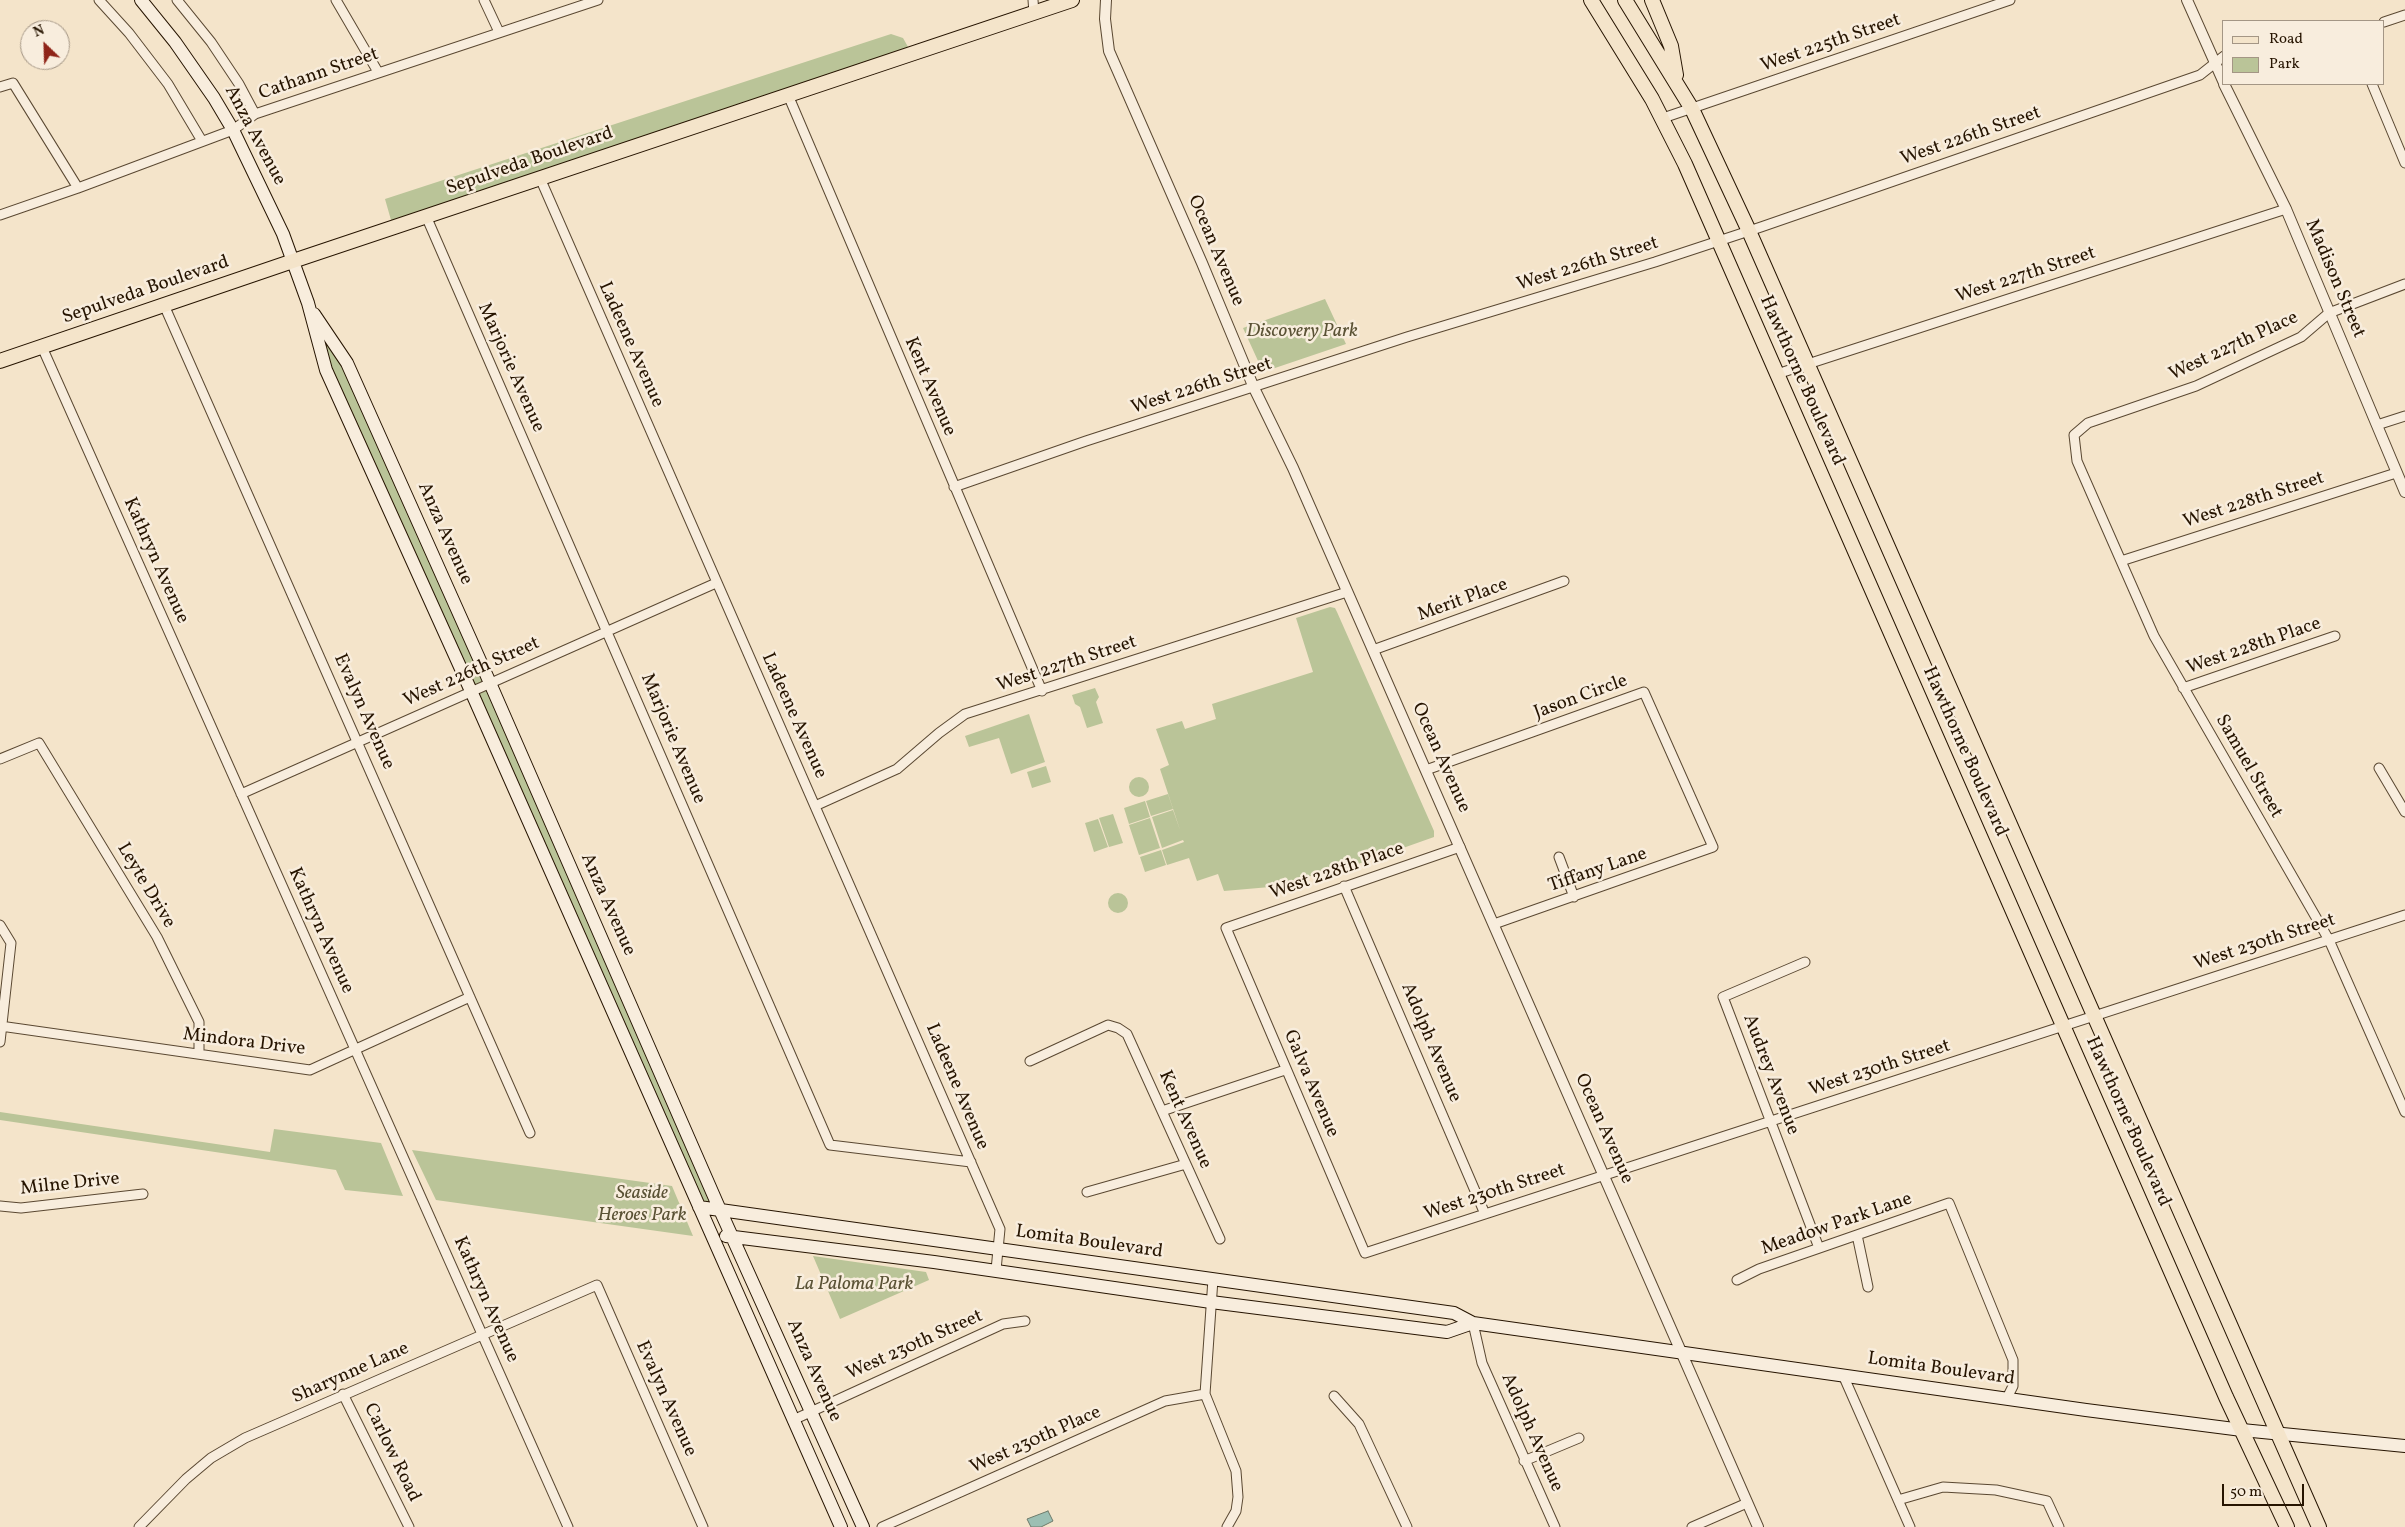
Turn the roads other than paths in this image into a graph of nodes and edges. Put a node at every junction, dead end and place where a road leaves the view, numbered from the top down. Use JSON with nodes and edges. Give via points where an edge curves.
{"nodes":[{"id":1,"x":99,"y":0,"type":"edge"},
{"id":2,"x":141,"y":0,"type":"edge"},
{"id":3,"x":177,"y":0,"type":"edge"},
{"id":4,"x":336,"y":0,"type":"edge"},
{"id":5,"x":484,"y":0,"type":"edge"},
{"id":6,"x":598,"y":0,"type":"edge"},
{"id":7,"x":1072,"y":0,"type":"edge"},
{"id":8,"x":1106,"y":0,"type":"edge"},
{"id":9,"x":1591,"y":0,"type":"edge"},
{"id":10,"x":1625,"y":0,"type":"edge"},
{"id":11,"x":1652,"y":0,"type":"edge"},
{"id":12,"x":2010,"y":0,"type":"edge"},
{"id":13,"x":2187,"y":0,"type":"edge"},
{"id":14,"x":1033,"y":6,"type":"edge"},
{"id":15,"x":2405,"y":15,"type":"edge"},
{"id":16,"x":2385,"y":22,"type":"edge"},
{"id":17,"x":499,"y":32,"type":"junction"},
{"id":18,"x":2222,"y":58,"type":"edge"},
{"id":19,"x":2214,"y":64,"type":"junction"},
{"id":20,"x":378,"y":72,"type":"junction"},
{"id":21,"x":2222,"y":79,"type":"edge"},
{"id":22,"x":1677,"y":83,"type":"junction"},
{"id":23,"x":2225,"y":85,"type":"edge"},
{"id":24,"x":2372,"y":85,"type":"edge"},
{"id":25,"x":0,"y":86,"type":"edge"},
{"id":26,"x":788,"y":95,"type":"junction"},
{"id":27,"x":1692,"y":108,"type":"junction"},
{"id":28,"x":255,"y":114,"type":"junction"},
{"id":29,"x":1663,"y":118,"type":"junction"},
{"id":30,"x":233,"y":130,"type":"junction"},
{"id":31,"x":202,"y":141,"type":"junction"},
{"id":32,"x":2403,"y":151,"type":"edge"},
{"id":33,"x":2405,"y":163,"type":"edge"},
{"id":34,"x":540,"y":178,"type":"junction"},
{"id":35,"x":78,"y":188,"type":"junction"},
{"id":36,"x":2286,"y":209,"type":"junction"},
{"id":37,"x":0,"y":214,"type":"edge"},
{"id":38,"x":426,"y":216,"type":"junction"},
{"id":39,"x":1749,"y":231,"type":"junction"},
{"id":40,"x":1719,"y":240,"type":"junction"},
{"id":41,"x":292,"y":261,"type":"junction"},
{"id":42,"x":2405,"y":284,"type":"edge"},
{"id":43,"x":308,"y":303,"type":"junction"},
{"id":44,"x":164,"y":305,"type":"junction"},
{"id":45,"x":2329,"y":313,"type":"junction"},
{"id":46,"x":42,"y":347,"type":"junction"},
{"id":47,"x":0,"y":361,"type":"edge"},
{"id":48,"x":1806,"y":364,"type":"junction"},
{"id":49,"x":1776,"y":374,"type":"junction"},
{"id":50,"x":1254,"y":388,"type":"junction"},
{"id":51,"x":2405,"y":416,"type":"edge"},
{"id":52,"x":2377,"y":425,"type":"junction"},
{"id":53,"x":2074,"y":435,"type":"joint"},
{"id":54,"x":2396,"y":473,"type":"junction"},
{"id":55,"x":954,"y":487,"type":"junction"},
{"id":56,"x":2405,"y":492,"type":"edge"},
{"id":57,"x":2122,"y":561,"type":"junction"},
{"id":58,"x":1564,"y":581,"type":"dead end"},
{"id":59,"x":716,"y":582,"type":"junction"},
{"id":60,"x":1347,"y":592,"type":"junction"},
{"id":61,"x":607,"y":631,"type":"junction"},
{"id":62,"x":2335,"y":636,"type":"dead end"},
{"id":63,"x":1373,"y":650,"type":"junction"},
{"id":64,"x":490,"y":683,"type":"junction"},
{"id":65,"x":2183,"y":688,"type":"junction"},
{"id":66,"x":471,"y":691,"type":"junction"},
{"id":67,"x":1042,"y":691,"type":"junction"},
{"id":68,"x":359,"y":741,"type":"junction"},
{"id":69,"x":0,"y":759,"type":"edge"},
{"id":70,"x":2379,"y":768,"type":"dead end"},
{"id":71,"x":1426,"y":770,"type":"junction"},
{"id":72,"x":241,"y":794,"type":"junction"},
{"id":73,"x":815,"y":806,"type":"junction"},
{"id":74,"x":2405,"y":812,"type":"edge"},
{"id":75,"x":1460,"y":846,"type":"junction"},
{"id":76,"x":1713,"y":847,"type":"joint"},
{"id":77,"x":1559,"y":857,"type":"dead end"},
{"id":78,"x":1344,"y":886,"type":"junction"},
{"id":79,"x":1574,"y":897,"type":"junction"},
{"id":80,"x":2405,"y":915,"type":"edge"},
{"id":81,"x":1494,"y":924,"type":"junction"},
{"id":82,"x":0,"y":925,"type":"edge"},
{"id":83,"x":1226,"y":928,"type":"joint"},
{"id":84,"x":2329,"y":940,"type":"junction"},
{"id":85,"x":1805,"y":962,"type":"dead end"},
{"id":86,"x":470,"y":997,"type":"junction"},
{"id":87,"x":2095,"y":1016,"type":"junction"},
{"id":88,"x":2064,"y":1026,"type":"junction"},
{"id":89,"x":1,"y":1027,"type":"edge"},
{"id":90,"x":0,"y":1042,"type":"edge"},
{"id":91,"x":355,"y":1048,"type":"junction"},
{"id":92,"x":199,"y":1054,"type":"junction"},
{"id":93,"x":1030,"y":1061,"type":"dead end"},
{"id":94,"x":1285,"y":1070,"type":"junction"},
{"id":95,"x":1162,"y":1111,"type":"junction"},
{"id":96,"x":2405,"y":1112,"type":"edge"},
{"id":97,"x":1771,"y":1122,"type":"junction"},
{"id":98,"x":530,"y":1133,"type":"dead end"},
{"id":99,"x":971,"y":1162,"type":"junction"},
{"id":100,"x":1186,"y":1164,"type":"junction"},
{"id":101,"x":1604,"y":1175,"type":"junction"},
{"id":102,"x":1087,"y":1192,"type":"dead end"},
{"id":103,"x":143,"y":1194,"type":"dead end"},
{"id":104,"x":0,"y":1206,"type":"edge"},
{"id":105,"x":698,"y":1207,"type":"junction"},
{"id":106,"x":720,"y":1210,"type":"junction"},
{"id":107,"x":1485,"y":1214,"type":"junction"},
{"id":108,"x":710,"y":1233,"type":"junction"},
{"id":109,"x":1857,"y":1235,"type":"junction"},
{"id":110,"x":733,"y":1237,"type":"junction"},
{"id":111,"x":1220,"y":1239,"type":"dead end"},
{"id":112,"x":1819,"y":1248,"type":"junction"},
{"id":113,"x":998,"y":1249,"type":"junction"},
{"id":114,"x":1365,"y":1252,"type":"joint"},
{"id":115,"x":996,"y":1270,"type":"junction"},
{"id":116,"x":1213,"y":1280,"type":"junction"},
{"id":117,"x":1737,"y":1280,"type":"dead end"},
{"id":118,"x":597,"y":1285,"type":"joint"},
{"id":119,"x":1868,"y":1287,"type":"dead end"},
{"id":120,"x":1211,"y":1302,"type":"junction"},
{"id":121,"x":1025,"y":1321,"type":"dead end"},
{"id":122,"x":1472,"y":1323,"type":"junction"},
{"id":123,"x":482,"y":1335,"type":"junction"},
{"id":124,"x":1680,"y":1352,"type":"junction"},
{"id":125,"x":1844,"y":1375,"type":"junction"},
{"id":126,"x":343,"y":1394,"type":"junction"},
{"id":127,"x":1205,"y":1394,"type":"junction"},
{"id":128,"x":1334,"y":1396,"type":"dead end"},
{"id":129,"x":2007,"y":1398,"type":"junction"},
{"id":130,"x":810,"y":1412,"type":"junction"},
{"id":131,"x":793,"y":1420,"type":"junction"},
{"id":132,"x":2242,"y":1430,"type":"junction"},
{"id":133,"x":2278,"y":1434,"type":"junction"},
{"id":134,"x":1579,"y":1438,"type":"dead end"},
{"id":135,"x":2405,"y":1446,"type":"edge"},
{"id":136,"x":1524,"y":1461,"type":"junction"},
{"id":137,"x":1898,"y":1500,"type":"junction"},
{"id":138,"x":1747,"y":1504,"type":"junction"},
{"id":139,"x":139,"y":1527,"type":"edge"},
{"id":140,"x":409,"y":1527,"type":"edge"},
{"id":141,"x":568,"y":1527,"type":"edge"},
{"id":142,"x":703,"y":1527,"type":"edge"},
{"id":143,"x":841,"y":1527,"type":"edge"},
{"id":144,"x":863,"y":1527,"type":"edge"},
{"id":145,"x":882,"y":1527,"type":"edge"},
{"id":146,"x":1227,"y":1527,"type":"edge"},
{"id":147,"x":1407,"y":1527,"type":"edge"},
{"id":148,"x":1555,"y":1527,"type":"edge"},
{"id":149,"x":1692,"y":1527,"type":"edge"},
{"id":150,"x":1758,"y":1527,"type":"edge"},
{"id":151,"x":1910,"y":1527,"type":"edge"},
{"id":152,"x":2059,"y":1527,"type":"edge"},
{"id":153,"x":2287,"y":1527,"type":"edge"},
{"id":154,"x":2319,"y":1527,"type":"edge"}],
"edges":[{"from":1,"to":31,"type":"street","via":[[168,84]]},
{"from":2,"to":30,"type":"main road","name":"Anza Avenue","via":[[193,65]]},
{"from":3,"to":28,"type":"street","name":"Anza Avenue","via":[[215,49]]},
{"from":4,"to":20,"type":"street"},
{"from":5,"to":17,"type":"street"},
{"from":6,"to":17,"type":"street","name":"Cathann Street"},
{"from":7,"to":14,"type":"main road","name":"Sepulveda Boulevard"},
{"from":8,"to":50,"type":"street","name":"Ocean Avenue","via":[[1109,51]]},
{"from":9,"to":29,"type":"main road","name":"Hawthorne Boulevard"},
{"from":10,"to":22,"type":"main road","name":"Hawthorne Boulevard"},
{"from":11,"to":22,"type":"main road","via":[[1671,46]]},
{"from":12,"to":27,"type":"street","name":"West 225th Street"},
{"from":13,"to":19,"type":"street","name":"Madison Street"},
{"from":14,"to":26,"type":"main road","name":"Sepulveda Boulevard"},
{"from":15,"to":16,"type":"street"},
{"from":17,"to":20,"type":"street","name":"Cathann Street"},
{"from":18,"to":19,"type":"street","name":"West 226th Street"},
{"from":19,"to":21,"type":"street","name":"Madison Street"},
{"from":19,"to":39,"type":"street","name":"West 226th Street","via":[[2200,75]]},
{"from":20,"to":28,"type":"street","name":"Cathann Street"},
{"from":22,"to":27,"type":"main road","name":"Hawthorne Boulevard"},
{"from":23,"to":36,"type":"street","name":"Madison Street"},
{"from":24,"to":32,"type":"street"},
{"from":25,"to":35,"type":"street","via":[[13,83]]},
{"from":26,"to":34,"type":"main road","name":"Sepulveda Boulevard"},
{"from":26,"to":55,"type":"street","name":"Kent Avenue"},
{"from":27,"to":29,"type":"street","name":"West 225th Street"},
{"from":27,"to":39,"type":"main road","name":"Hawthorne Boulevard"},
{"from":28,"to":30,"type":"street","name":"Cathann Street"},
{"from":29,"to":40,"type":"main road","name":"Hawthorne Boulevard"},
{"from":30,"to":31,"type":"street","name":"Cathann Street"},
{"from":30,"to":41,"type":"main road","name":"Anza Avenue","via":[[283,234]]},
{"from":31,"to":35,"type":"street","name":"Cathann Street"},
{"from":32,"to":33,"type":"street"},
{"from":34,"to":38,"type":"main road","name":"Sepulveda Boulevard"},
{"from":34,"to":59,"type":"street","name":"Ladeene Avenue"},
{"from":35,"to":37,"type":"street","name":"Cathann Street"},
{"from":36,"to":45,"type":"street","name":"Madison Street"},
{"from":36,"to":48,"type":"street","name":"West 227th Street"},
{"from":38,"to":41,"type":"main road","name":"Sepulveda Boulevard"},
{"from":38,"to":61,"type":"street","name":"Marjorie Avenue"},
{"from":39,"to":40,"type":"street","name":"West 226th Street"},
{"from":39,"to":48,"type":"main road","name":"Hawthorne Boulevard"},
{"from":40,"to":49,"type":"main road","name":"Hawthorne Boulevard"},
{"from":40,"to":50,"type":"street","name":"West 226th Street","via":[[1434,328]]},
{"from":41,"to":43,"type":"main road","name":"Anza Avenue"},
{"from":41,"to":44,"type":"main road","name":"Sepulveda Boulevard"},
{"from":42,"to":45,"type":"street","name":"West 227th Place"},
{"from":43,"to":64,"type":"main road","name":"Anza Avenue","via":[[347,363]]},
{"from":43,"to":66,"type":"main road","name":"Anza Avenue","via":[[326,370]]},
{"from":44,"to":46,"type":"main road","name":"Sepulveda Boulevard"},
{"from":44,"to":68,"type":"street","name":"Evalyn Avenue"},
{"from":45,"to":52,"type":"street","name":"Madison Street"},
{"from":45,"to":53,"type":"street","name":"West 227th Place","via":[[2301,337],[2196,386],[2088,423]]},
{"from":46,"to":47,"type":"main road","name":"Sepulveda Boulevard"},
{"from":46,"to":72,"type":"street","name":"Kathryn Avenue"},
{"from":48,"to":49,"type":"street","name":"West 227th Street"},
{"from":48,"to":87,"type":"main road","name":"Hawthorne Boulevard"},
{"from":49,"to":88,"type":"main road","name":"Hawthorne Boulevard"},
{"from":50,"to":55,"type":"street","name":"West 226th Street"},
{"from":50,"to":60,"type":"street","name":"Ocean Avenue"},
{"from":51,"to":52,"type":"street"},
{"from":52,"to":54,"type":"street","name":"Madison Street"},
{"from":53,"to":57,"type":"street","name":"Samuel Street","via":[[2077,461]]},
{"from":54,"to":56,"type":"street","name":"Madison Street"},
{"from":54,"to":57,"type":"street","name":"West 228th Street"},
{"from":55,"to":67,"type":"street","name":"Kent Avenue"},
{"from":57,"to":65,"type":"street","name":"Samuel Street","via":[[2154,636]]},
{"from":58,"to":63,"type":"street","name":"Merit Place"},
{"from":59,"to":61,"type":"street","name":"West 226th Street"},
{"from":59,"to":73,"type":"street","name":"Ladeene Avenue"},
{"from":60,"to":63,"type":"street","name":"Ocean Avenue"},
{"from":60,"to":67,"type":"street","name":"West 227th Street"},
{"from":61,"to":64,"type":"street","name":"West 226th Street"},
{"from":61,"to":99,"type":"street","name":"Marjorie Avenue","via":[[830,1145]]},
{"from":62,"to":65,"type":"street","name":"West 228th Place"},
{"from":63,"to":71,"type":"street","name":"Ocean Avenue"},
{"from":64,"to":66,"type":"street","name":"West 226th Street"},
{"from":64,"to":106,"type":"main road","name":"Anza Avenue"},
{"from":65,"to":84,"type":"street","name":"Samuel Street"},
{"from":66,"to":68,"type":"street","name":"West 226th Street"},
{"from":66,"to":105,"type":"main road","name":"Anza Avenue"},
{"from":67,"to":73,"type":"street","name":"West 227th Street","via":[[965,714],[897,769]]},
{"from":68,"to":72,"type":"street","name":"West 226th Street"},
{"from":68,"to":86,"type":"street","name":"Evalyn Avenue"},
{"from":69,"to":92,"type":"street","name":"Leyte Drive","via":[[39,743],[157,937],[199,1022]]},
{"from":70,"to":74,"type":"street"},
{"from":71,"to":75,"type":"street","name":"Ocean Avenue"},
{"from":71,"to":76,"type":"street","name":"Jason Circle","via":[[1644,692]]},
{"from":72,"to":91,"type":"street","name":"Kathryn Avenue"},
{"from":73,"to":99,"type":"street","name":"Ladeene Avenue"},
{"from":75,"to":78,"type":"street","name":"West 228th Place"},
{"from":75,"to":81,"type":"street","name":"Ocean Avenue"},
{"from":76,"to":79,"type":"street","name":"Tiffany Lane"},
{"from":77,"to":79,"type":"street"},
{"from":78,"to":83,"type":"street","name":"West 228th Place"},
{"from":78,"to":107,"type":"street","name":"Adolph Avenue"},
{"from":79,"to":81,"type":"street","name":"Tiffany Lane"},
{"from":80,"to":84,"type":"street","name":"West 230th Street"},
{"from":81,"to":101,"type":"street","name":"Ocean Avenue"},
{"from":82,"to":89,"type":"street","via":[[11,943]]},
{"from":83,"to":94,"type":"street","name":"Galva Avenue"},
{"from":84,"to":87,"type":"street","name":"West 230th Street"},
{"from":84,"to":96,"type":"street","name":"Samuel Street"},
{"from":85,"to":97,"type":"street","name":"Audrey Avenue","via":[[1723,996]]},
{"from":86,"to":91,"type":"street","name":"Mindora Drive"},
{"from":86,"to":98,"type":"street","name":"Evalyn Avenue"},
{"from":87,"to":88,"type":"street","name":"West 230th Street"},
{"from":87,"to":133,"type":"main road","name":"Hawthorne Boulevard"},
{"from":88,"to":97,"type":"street","name":"West 230th Street"},
{"from":88,"to":132,"type":"main road","name":"Hawthorne Boulevard"},
{"from":89,"to":90,"type":"street"},
{"from":89,"to":92,"type":"street","name":"Mindora Drive"},
{"from":91,"to":92,"type":"street","name":"Mindora Drive","via":[[310,1070]]},
{"from":91,"to":123,"type":"street","name":"Kathryn Avenue"},
{"from":93,"to":95,"type":"street","name":"Kent Avenue","via":[[1108,1025],[1118,1028],[1127,1034]]},
{"from":94,"to":95,"type":"street"},
{"from":94,"to":114,"type":"street","name":"Galva Avenue"},
{"from":95,"to":100,"type":"street","name":"Kent Avenue"},
{"from":97,"to":101,"type":"street","name":"West 230th Street"},
{"from":97,"to":112,"type":"street","name":"Audrey Avenue"},
{"from":99,"to":113,"type":"street","name":"Ladeene Avenue","via":[[1000,1229]]},
{"from":100,"to":102,"type":"street"},
{"from":100,"to":111,"type":"street","name":"Kent Avenue"},
{"from":101,"to":107,"type":"street","name":"West 230th Street"},
{"from":101,"to":124,"type":"street","name":"Ocean Avenue"},
{"from":103,"to":104,"type":"street","name":"Milne Drive","via":[[21,1208]]},
{"from":105,"to":106,"type":"main road","name":"Lomita Boulevard"},
{"from":105,"to":108,"type":"main road","name":"Anza Avenue"},
{"from":106,"to":110,"type":"main road","name":"Anza Avenue"},
{"from":106,"to":113,"type":"main road","name":"Lomita Boulevard"},
{"from":107,"to":114,"type":"street","name":"West 230th Street"},
{"from":108,"to":110,"type":"main road","name":"Lomita Boulevard"},
{"from":108,"to":131,"type":"main road","name":"Anza Avenue"},
{"from":109,"to":112,"type":"street","name":"Meadow Park Lane"},
{"from":109,"to":119,"type":"street"},
{"from":109,"to":129,"type":"street","name":"Meadow Park Lane","via":[[1948,1203],[2013,1360],[2013,1386]]},
{"from":110,"to":115,"type":"main road","name":"Lomita Boulevard"},
{"from":110,"to":130,"type":"main road","name":"Anza Avenue"},
{"from":112,"to":117,"type":"street","name":"Meadow Park Lane"},
{"from":113,"to":115,"type":"street","name":"Ladeene Avenue"},
{"from":113,"to":116,"type":"main road","name":"Lomita Boulevard"},
{"from":115,"to":120,"type":"main road","name":"Lomita Boulevard"},
{"from":116,"to":120,"type":"street"},
{"from":116,"to":122,"type":"main road","name":"Lomita Boulevard","via":[[1454,1313]]},
{"from":118,"to":123,"type":"street","name":"Sharynne Lane"},
{"from":118,"to":142,"type":"street","name":"Evalyn Avenue"},
{"from":120,"to":122,"type":"main road","name":"Lomita Boulevard","via":[[1447,1332]]},
{"from":120,"to":127,"type":"street"},
{"from":121,"to":130,"type":"street","name":"West 230th Street","via":[[1002,1324]]},
{"from":122,"to":124,"type":"main road","name":"Lomita Boulevard"},
{"from":122,"to":136,"type":"street","name":"Adolph Avenue","via":[[1482,1363]]},
{"from":123,"to":126,"type":"street","name":"Sharynne Lane"},
{"from":123,"to":141,"type":"street","name":"Kathryn Avenue"},
{"from":124,"to":125,"type":"main road","name":"Lomita Boulevard"},
{"from":124,"to":138,"type":"street","name":"Ocean Avenue"},
{"from":125,"to":129,"type":"main road","name":"Lomita Boulevard"},
{"from":125,"to":137,"type":"street"},
{"from":126,"to":139,"type":"street","name":"Sharynne Lane","via":[[245,1438],[211,1458]]},
{"from":126,"to":140,"type":"street","name":"Carlow Road"},
{"from":127,"to":145,"type":"street","name":"West 230th Place","via":[[1165,1401]]},
{"from":127,"to":146,"type":"street","via":[[1236,1471],[1236,1511]]},
{"from":128,"to":147,"type":"street","via":[[1359,1424]]},
{"from":129,"to":132,"type":"main road","name":"Lomita Boulevard"},
{"from":130,"to":131,"type":"street","name":"West 230th Street"},
{"from":130,"to":144,"type":"main road","name":"Anza Avenue"},
{"from":131,"to":143,"type":"main road","name":"Anza Avenue"},
{"from":132,"to":133,"type":"main road","name":"Lomita Boulevard"},
{"from":132,"to":153,"type":"main road","name":"Hawthorne Boulevard"},
{"from":133,"to":135,"type":"main road","name":"Lomita Boulevard"},
{"from":133,"to":154,"type":"main road","name":"Hawthorne Boulevard"},
{"from":134,"to":136,"type":"street"},
{"from":136,"to":148,"type":"street","name":"Adolph Avenue"},
{"from":137,"to":151,"type":"street"},
{"from":137,"to":152,"type":"street","via":[[1943,1487],[1996,1490],[2047,1501]]},
{"from":138,"to":149,"type":"street"},
{"from":138,"to":150,"type":"street","name":"Ocean Avenue"}]}
